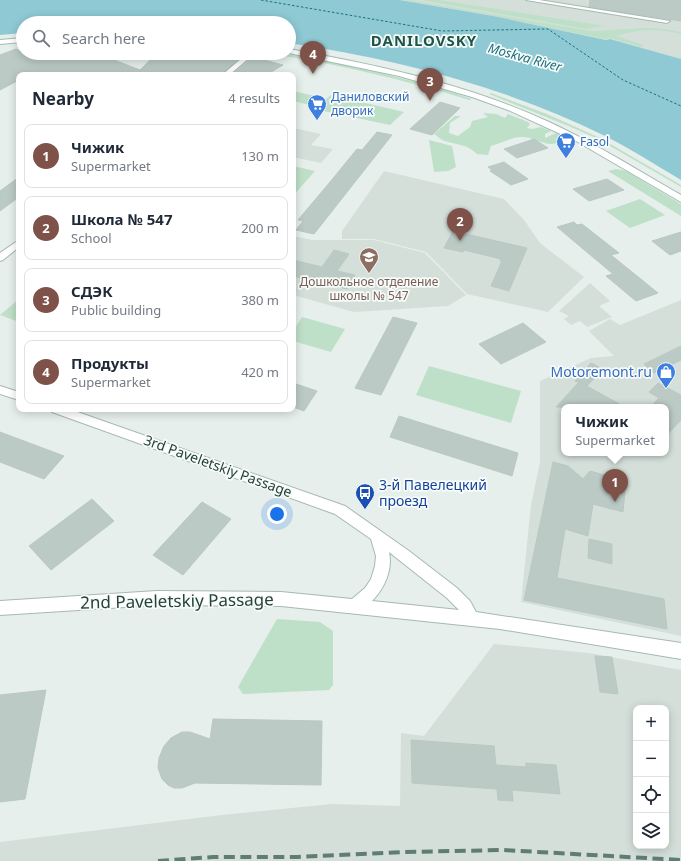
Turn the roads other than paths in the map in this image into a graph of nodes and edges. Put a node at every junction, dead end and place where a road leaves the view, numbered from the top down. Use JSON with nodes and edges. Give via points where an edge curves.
{"nodes":[{"id":1,"x":529,"y":0,"type":"edge"},
{"id":2,"x":667,"y":22,"type":"dead end"},
{"id":3,"x":16,"y":39,"type":"edge"},
{"id":4,"x":0,"y":40,"type":"edge"},
{"id":5,"x":296,"y":49,"type":"edge"},
{"id":6,"x":296,"y":52,"type":"edge"},
{"id":7,"x":241,"y":60,"type":"edge"},
{"id":8,"x":227,"y":72,"type":"edge"},
{"id":9,"x":681,"y":192,"type":"edge"},
{"id":10,"x":681,"y":200,"type":"edge"},
{"id":11,"x":16,"y":245,"type":"edge"},
{"id":12,"x":0,"y":258,"type":"edge"},
{"id":13,"x":0,"y":390,"type":"edge"},
{"id":14,"x":16,"y":395,"type":"edge"},
{"id":15,"x":64,"y":412,"type":"edge"},
{"id":16,"x":375,"y":534,"type":"junction"},
{"id":17,"x":354,"y":607,"type":"junction"},
{"id":18,"x":0,"y":608,"type":"edge"},
{"id":19,"x":471,"y":618,"type":"junction"},
{"id":20,"x":681,"y":652,"type":"edge"}],
"edges":[{"from":1,"to":2,"type":"main road"},
{"from":3,"to":4,"type":"main road"},
{"from":5,"to":9,"type":"main road","via":[[443,81],[509,103],[586,137]]},
{"from":6,"to":10,"type":"main road","via":[[373,68],[446,87],[528,116],[579,139]]},
{"from":7,"to":8,"type":"main road"},
{"from":11,"to":12,"type":"main road"},
{"from":13,"to":14,"type":"main road"},
{"from":15,"to":16,"type":"main road","name":"3rd Paveletskiy Passage","via":[[340,510]]},
{"from":16,"to":17,"type":"main road","via":[[384,555],[383,566],[373,591]]},
{"from":16,"to":19,"type":"main road","via":[[452,593],[465,606]]},
{"from":17,"to":18,"type":"main road","name":"2nd Paveletskiy Passage","via":[[265,598],[157,598]]},
{"from":17,"to":19,"type":"main road","name":"2nd Paveletskiy Passage"},
{"from":19,"to":20,"type":"main road","name":"2nd Paveletskiy Passage"}]}
